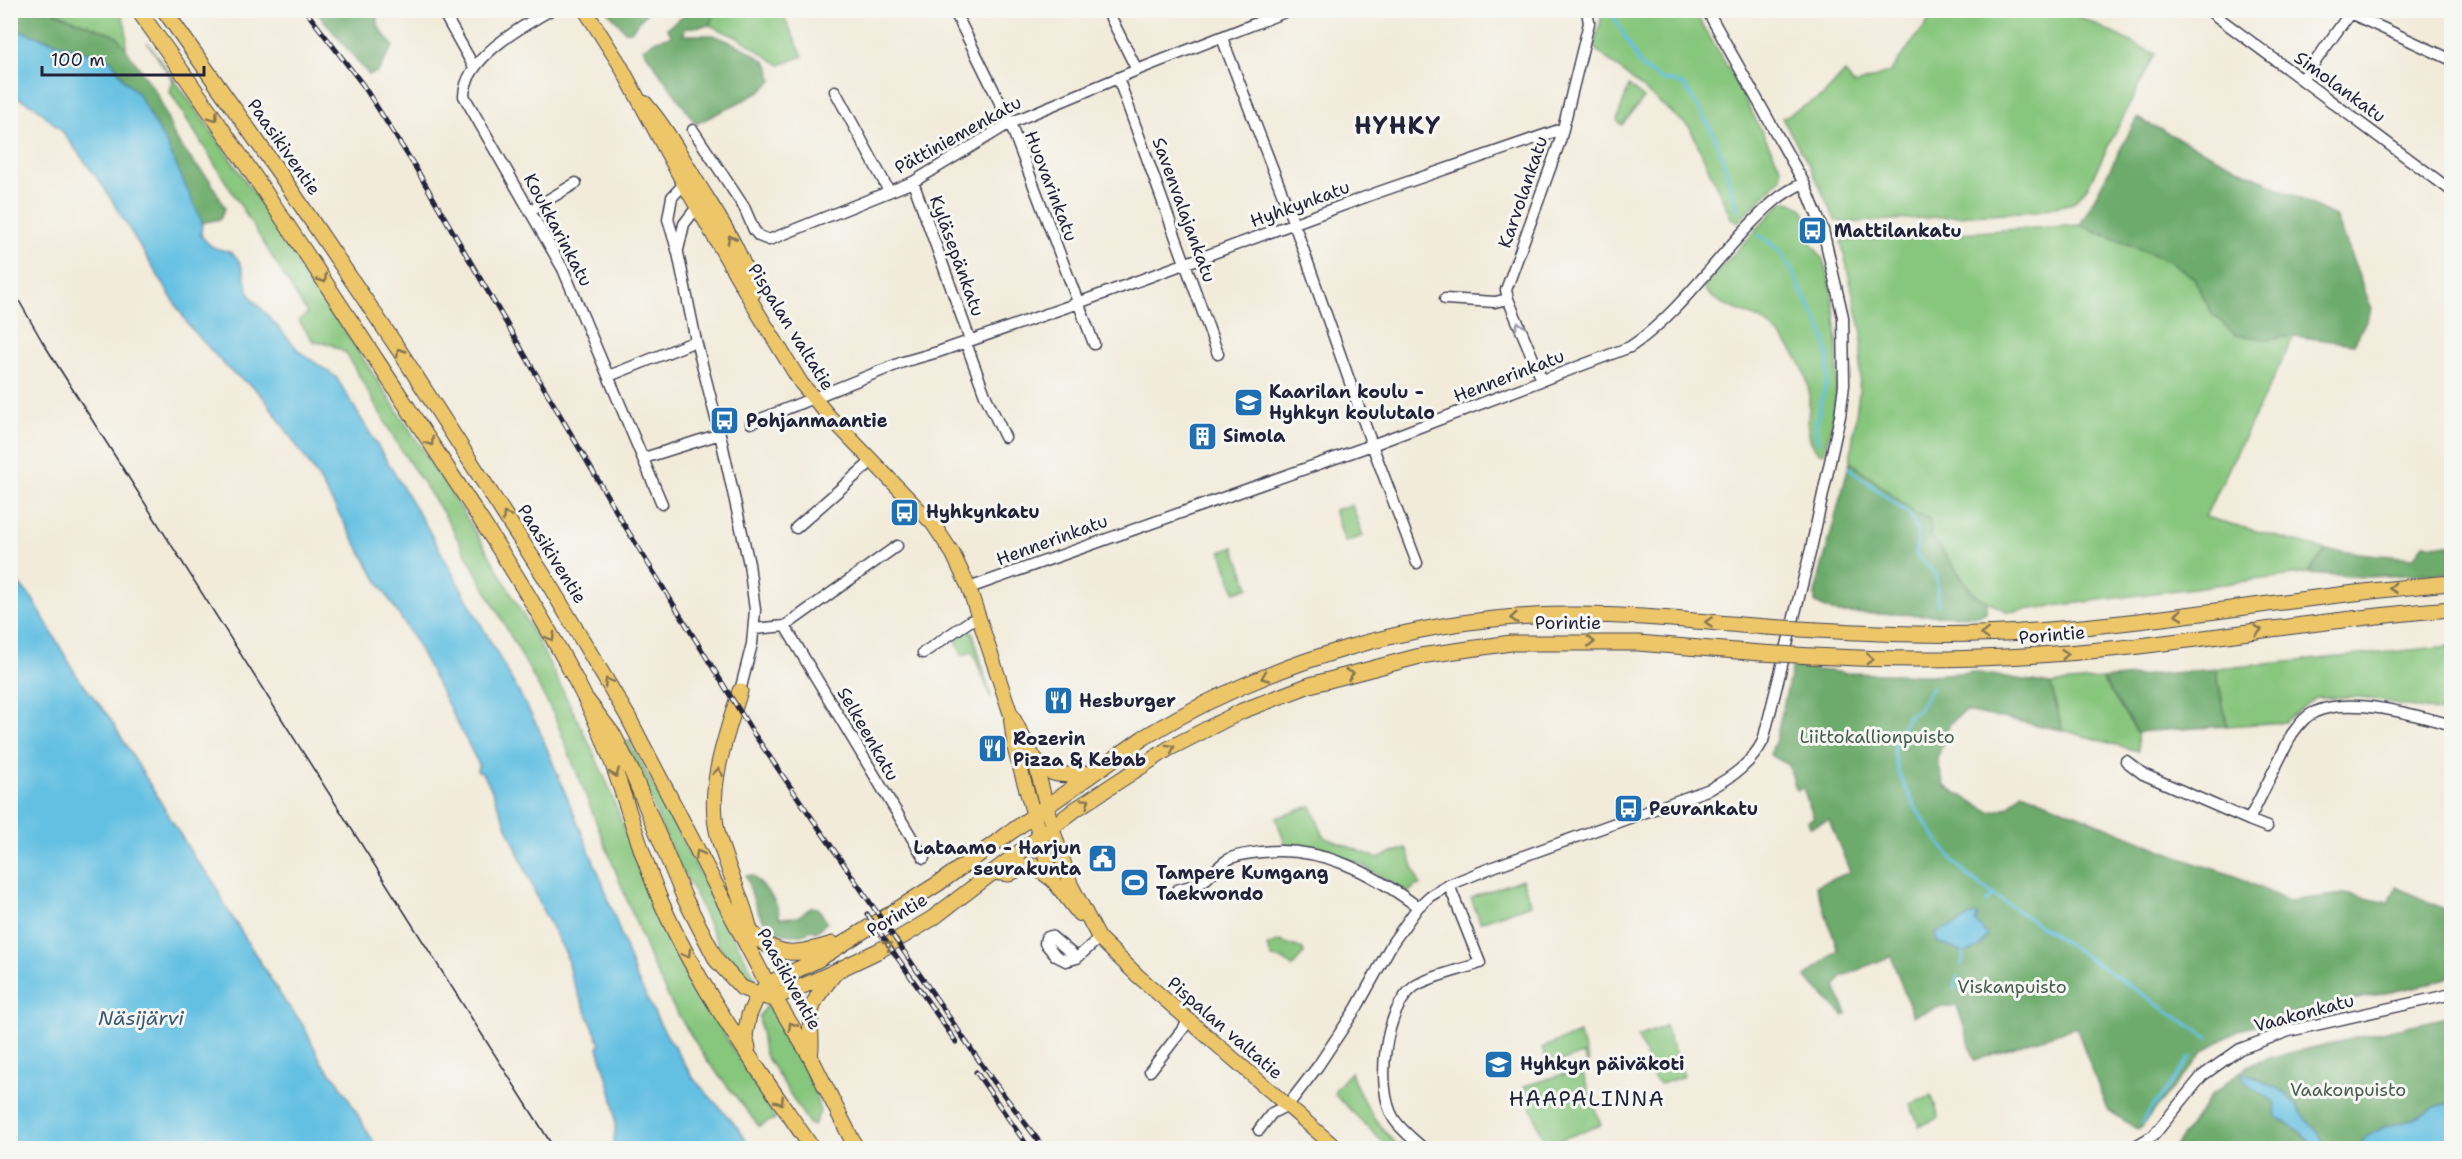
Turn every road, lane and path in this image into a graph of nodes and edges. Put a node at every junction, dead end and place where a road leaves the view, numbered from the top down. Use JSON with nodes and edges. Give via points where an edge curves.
{"nodes":[{"id":1,"x":138,"y":10,"type":"edge"},
{"id":2,"x":164,"y":10,"type":"edge"},
{"id":3,"x":442,"y":10,"type":"edge"},
{"id":4,"x":551,"y":10,"type":"edge"},
{"id":5,"x":585,"y":10,"type":"edge"},
{"id":6,"x":954,"y":10,"type":"edge"},
{"id":7,"x":1107,"y":10,"type":"edge"},
{"id":8,"x":1290,"y":10,"type":"edge"},
{"id":9,"x":1587,"y":10,"type":"edge"},
{"id":10,"x":1707,"y":10,"type":"edge"},
{"id":11,"x":2208,"y":10,"type":"edge"},
{"id":12,"x":2349,"y":12,"type":"edge"},
{"id":13,"x":1221,"y":38,"type":"junction"},
{"id":14,"x":2451,"y":60,"type":"edge"},
{"id":15,"x":474,"y":67,"type":"junction"},
{"id":16,"x":1137,"y":70,"type":"junction"},
{"id":17,"x":1118,"y":78,"type":"junction"},
{"id":18,"x":2302,"y":80,"type":"junction"},
{"id":19,"x":633,"y":89,"type":"junction"},
{"id":20,"x":835,"y":91,"type":"dead end"},
{"id":21,"x":1010,"y":123,"type":"junction"},
{"id":22,"x":1562,"y":129,"type":"junction"},
{"id":23,"x":693,"y":130,"type":"dead end"},
{"id":24,"x":914,"y":182,"type":"junction"},
{"id":25,"x":576,"y":183,"type":"dead end"},
{"id":26,"x":1804,"y":183,"type":"junction"},
{"id":27,"x":684,"y":184,"type":"junction"},
{"id":28,"x":889,"y":190,"type":"junction"},
{"id":29,"x":2451,"y":191,"type":"edge"},
{"id":30,"x":697,"y":207,"type":"junction"},
{"id":31,"x":531,"y":210,"type":"junction"},
{"id":32,"x":1294,"y":224,"type":"junction"},
{"id":33,"x":678,"y":253,"type":"junction"},
{"id":34,"x":1186,"y":262,"type":"junction"},
{"id":35,"x":1445,"y":299,"type":"dead end"},
{"id":36,"x":1508,"y":299,"type":"junction"},
{"id":37,"x":1078,"y":303,"type":"junction"},
{"id":38,"x":758,"y":313,"type":"junction"},
{"id":39,"x":696,"y":341,"type":"junction"},
{"id":40,"x":968,"y":342,"type":"junction"},
{"id":41,"x":1094,"y":344,"type":"dead end"},
{"id":42,"x":1218,"y":354,"type":"dead end"},
{"id":43,"x":609,"y":376,"type":"junction"},
{"id":44,"x":1542,"y":380,"type":"junction"},
{"id":45,"x":814,"y":399,"type":"junction"},
{"id":46,"x":751,"y":423,"type":"dead end"},
{"id":47,"x":720,"y":434,"type":"junction"},
{"id":48,"x":1005,"y":437,"type":"dead end"},
{"id":49,"x":1372,"y":445,"type":"junction"},
{"id":50,"x":644,"y":459,"type":"junction"},
{"id":51,"x":872,"y":461,"type":"junction"},
{"id":52,"x":662,"y":504,"type":"dead end"},
{"id":53,"x":796,"y":528,"type":"dead end"},
{"id":54,"x":897,"y":546,"type":"dead end"},
{"id":55,"x":1417,"y":563,"type":"dead end"},
{"id":56,"x":2451,"y":583,"type":"edge"},
{"id":57,"x":969,"y":588,"type":"junction"},
{"id":58,"x":2451,"y":609,"type":"edge"},
{"id":59,"x":980,"y":618,"type":"junction"},
{"id":60,"x":786,"y":626,"type":"junction"},
{"id":61,"x":754,"y":629,"type":"junction"},
{"id":62,"x":922,"y":652,"type":"dead end"},
{"id":63,"x":740,"y":691,"type":"joint"},
{"id":64,"x":586,"y":699,"type":"junction"},
{"id":65,"x":1010,"y":712,"type":"junction"},
{"id":66,"x":2451,"y":726,"type":"edge"},
{"id":67,"x":1034,"y":759,"type":"junction"},
{"id":68,"x":2126,"y":761,"type":"dead end"},
{"id":69,"x":1091,"y":773,"type":"junction"},
{"id":70,"x":1047,"y":806,"type":"junction"},
{"id":71,"x":1034,"y":815,"type":"junction"},
{"id":72,"x":2249,"y":820,"type":"junction"},
{"id":73,"x":1052,"y":827,"type":"junction"},
{"id":74,"x":2267,"y":827,"type":"dead end"},
{"id":75,"x":1039,"y":837,"type":"junction"},
{"id":76,"x":924,"y":858,"type":"dead end"},
{"id":77,"x":992,"y":872,"type":"junction"},
{"id":78,"x":1052,"y":879,"type":"junction"},
{"id":79,"x":1449,"y":885,"type":"junction"},
{"id":80,"x":1177,"y":891,"type":"dead end"},
{"id":81,"x":727,"y":906,"type":"junction"},
{"id":82,"x":1418,"y":907,"type":"junction"},
{"id":83,"x":750,"y":933,"type":"junction"},
{"id":84,"x":1097,"y":935,"type":"junction"},
{"id":85,"x":846,"y":940,"type":"junction"},
{"id":86,"x":754,"y":956,"type":"junction"},
{"id":87,"x":1077,"y":958,"type":"dead end"},
{"id":88,"x":836,"y":971,"type":"junction"},
{"id":89,"x":766,"y":992,"type":"junction"},
{"id":90,"x":2451,"y":994,"type":"edge"},
{"id":91,"x":1189,"y":1021,"type":"junction"},
{"id":92,"x":749,"y":1054,"type":"junction"},
{"id":93,"x":810,"y":1056,"type":"junction"},
{"id":94,"x":1150,"y":1071,"type":"dead end"},
{"id":95,"x":1288,"y":1106,"type":"junction"},
{"id":96,"x":1259,"y":1130,"type":"dead end"},
{"id":97,"x":810,"y":1148,"type":"edge"},
{"id":98,"x":856,"y":1149,"type":"edge"},
{"id":99,"x":1336,"y":1149,"type":"edge"},
{"id":100,"x":1423,"y":1149,"type":"edge"},
{"id":101,"x":2132,"y":1149,"type":"edge"}],
"edges":[{"from":1,"to":64,"type":"highway","one_way":true,"via":[[260,183],[452,475],[523,586]]},
{"from":81,"to":2,"type":"highway","name":"Paasikiventie","one_way":true,"via":[[627,715],[544,576],[399,350]]},
{"from":3,"to":15,"type":"street"},
{"from":4,"to":15,"type":"street","name":"Koukkarinkatu","via":[[520,28]]},
{"from":5,"to":19,"type":"main road","name":"Pispalan valtatie"},
{"from":6,"to":21,"type":"street","name":"Huovarinkatu"},
{"from":7,"to":16,"type":"street"},
{"from":8,"to":13,"type":"street","name":"Pättiniemenkatu"},
{"from":9,"to":22,"type":"street","name":"Karvolankatu","via":[[1589,23]]},
{"from":10,"to":26,"type":"street"},
{"from":11,"to":18,"type":"street","name":"Simolankatu"},
{"from":12,"to":14,"type":"street"},
{"from":12,"to":18,"type":"street"},
{"from":13,"to":16,"type":"street","name":"Pättiniemenkatu"},
{"from":13,"to":32,"type":"street"},
{"from":15,"to":31,"type":"street","name":"Koukkarinkatu","via":[[464,85],[464,96]]},
{"from":16,"to":17,"type":"street","name":"Pättiniemenkatu"},
{"from":17,"to":21,"type":"street","name":"Pättiniemenkatu"},
{"from":17,"to":34,"type":"street","name":"Savenvalajankatu"},
{"from":18,"to":29,"type":"street","name":"Simolankatu"},
{"from":19,"to":27,"type":"main road","name":"Pispalan valtatie"},
{"from":38,"to":19,"type":"main road","one_way":true,"via":[[751,284],[733,243],[659,119]]},
{"from":20,"to":28,"type":"street"},
{"from":21,"to":24,"type":"street","name":"Pättiniemenkatu"},
{"from":21,"to":37,"type":"street","name":"Huovarinkatu"},
{"from":22,"to":32,"type":"street","name":"Hyhkynkatu"},
{"from":22,"to":36,"type":"street","name":"Karvolankatu","via":[[1506,290]]},
{"from":23,"to":28,"type":"street","name":"Pättiniemenkatu","via":[[744,207],[754,230],[769,240]]},
{"from":24,"to":28,"type":"street","name":"Pättiniemenkatu"},
{"from":24,"to":40,"type":"street","name":"Kyläsepänkatu"},
{"from":25,"to":31,"type":"street"},
{"from":26,"to":44,"type":"street","name":"Hennerinkatu","via":[[1765,209],[1644,338],[1611,356]]},
{"from":26,"to":79,"type":"street","via":[[1838,289],[1843,317],[1844,385],[1831,463],[1766,732],[1757,753],[1728,780],[1710,789]]},
{"from":27,"to":30,"type":"main road","name":"Pispalan valtatie"},
{"from":27,"to":33,"type":"street","via":[[672,197],[668,219]]},
{"from":30,"to":33,"type":"street","via":[[684,224]]},
{"from":30,"to":38,"type":"main road","name":"Pispalan valtatie"},
{"from":31,"to":43,"type":"street","name":"Koukkarinkatu","via":[[563,269]]},
{"from":32,"to":34,"type":"street","name":"Hyhkynkatu"},
{"from":32,"to":49,"type":"street"},
{"from":33,"to":39,"type":"street"},
{"from":34,"to":37,"type":"street","name":"Hyhkynkatu"},
{"from":34,"to":42,"type":"street","name":"Savenvalajankatu"},
{"from":35,"to":36,"type":"street"},
{"from":44,"to":36,"type":"street","one_way":true},
{"from":37,"to":40,"type":"street","name":"Hyhkynkatu"},
{"from":37,"to":41,"type":"street","name":"Huovarinkatu"},
{"from":38,"to":45,"type":"main road","name":"Pispalan valtatie"},
{"from":39,"to":43,"type":"street"},
{"from":39,"to":47,"type":"street"},
{"from":40,"to":45,"type":"street","name":"Hyhkynkatu","via":[[903,362]]},
{"from":40,"to":48,"type":"street","name":"Kyläsepänkatu"},
{"from":43,"to":50,"type":"street","name":"Koukkarinkatu"},
{"from":44,"to":49,"type":"street","name":"Hennerinkatu"},
{"from":45,"to":46,"type":"street","name":"Hyhkynkatu"},
{"from":45,"to":51,"type":"main road","name":"Pispalan valtatie"},
{"from":47,"to":50,"type":"street"},
{"from":47,"to":61,"type":"street","via":[[749,564]]},
{"from":49,"to":55,"type":"street"},
{"from":49,"to":57,"type":"street","name":"Hennerinkatu"},
{"from":50,"to":52,"type":"street","name":"Koukkarinkatu"},
{"from":51,"to":53,"type":"street"},
{"from":51,"to":57,"type":"main road","name":"Pispalan valtatie","via":[[942,536]]},
{"from":54,"to":60,"type":"street"},
{"from":56,"to":69,"type":"highway","name":"Porintie","one_way":true,"bridge":true,"via":[[2035,632],[1885,634],[1567,615],[1515,617],[1414,631],[1340,650],[1272,675],[1167,724]]},
{"from":57,"to":59,"type":"main road","name":"Pispalan valtatie"},
{"from":73,"to":58,"type":"highway","name":"Porintie","one_way":true,"bridge":true,"via":[[1168,749],[1242,711],[1310,686],[1420,656],[1511,643],[1562,642],[1908,660],[2036,656]]},
{"from":59,"to":62,"type":"street"},
{"from":59,"to":65,"type":"main road","name":"Pispalan valtatie"},
{"from":60,"to":61,"type":"street"},
{"from":60,"to":76,"type":"street","name":"Selkeenkatu"},
{"from":61,"to":63,"type":"street"},
{"from":83,"to":63,"type":"highway","one_way":true,"via":[[717,834],[716,816],[718,768]]},
{"from":64,"to":89,"type":"highway","via":[[614,736],[632,771],[684,897],[717,960],[742,988]]},
{"from":64,"to":92,"type":"highway","one_way":true,"via":[[661,902],[679,940]]},
{"from":65,"to":67,"type":"main road","name":"Pispalan valtatie"},
{"from":65,"to":71,"type":"main road","name":"Pispalan valtatie","via":[[1015,750]]},
{"from":66,"to":72,"type":"street","via":[[2387,709],[2328,707],[2313,712],[2292,734]]},
{"from":67,"to":69,"type":"highway","via":[[1056,775]]},
{"from":67,"to":70,"type":"main road","name":"Pispalan valtatie"},
{"from":68,"to":72,"type":"street","via":[[2143,774]]},
{"from":69,"to":70,"type":"highway","name":"Porintie"},
{"from":70,"to":71,"type":"highway","name":"Porintie"},
{"from":70,"to":73,"type":"main road","name":"Pispalan valtatie"},
{"from":71,"to":75,"type":"main road","name":"Pispalan valtatie"},
{"from":71,"to":85,"type":"highway","name":"Porintie","via":[[939,883]]},
{"from":72,"to":74,"type":"street"},
{"from":73,"to":75,"type":"highway","name":"Porintie"},
{"from":73,"to":84,"type":"main road","name":"Pispalan valtatie","via":[[1071,885]]},
{"from":75,"to":77,"type":"highway","name":"Porintie"},
{"from":75,"to":78,"type":"main road","name":"Pispalan valtatie"},
{"from":77,"to":78,"type":"highway","via":[[1009,874],[1034,866]]},
{"from":88,"to":77,"type":"highway","name":"Porintie","one_way":true,"via":[[933,918]]},
{"from":78,"to":84,"type":"main road","name":"Pispalan valtatie"},
{"from":79,"to":82,"type":"street"},
{"from":79,"to":100,"type":"street","via":[[1480,963],[1413,988],[1389,1027],[1384,1065],[1393,1117]]},
{"from":80,"to":82,"type":"street","via":[[1206,880],[1230,859],[1293,851],[1346,864],[1385,883]]},
{"from":81,"to":83,"type":"highway"},
{"from":81,"to":86,"type":"highway","name":"Paasikiventie"},
{"from":82,"to":95,"type":"street","via":[[1389,947],[1336,1041]]},
{"from":83,"to":85,"type":"highway","via":[[784,953]]},
{"from":83,"to":86,"type":"highway"},
{"from":84,"to":87,"type":"street"},
{"from":84,"to":91,"type":"main road","name":"Pispalan valtatie"},
{"from":85,"to":89,"type":"highway"},
{"from":86,"to":89,"type":"highway","name":"Paasikiventie"},
{"from":88,"to":89,"type":"highway","name":"Porintie","via":[[792,991]]},
{"from":88,"to":93,"type":"highway","via":[[814,1004]]},
{"from":89,"to":92,"type":"highway","via":[[749,1015],[745,1035]]},
{"from":93,"to":89,"type":"highway","name":"Paasikiventie","one_way":true},
{"from":90,"to":101,"type":"street","name":"Vaakonkatu","via":[[2289,1031],[2240,1049],[2202,1076],[2154,1135]]},
{"from":91,"to":94,"type":"street"},
{"from":91,"to":95,"type":"main road","name":"Pispalan valtatie"},
{"from":92,"to":97,"type":"highway","one_way":true},
{"from":93,"to":98,"type":"highway","name":"Paasikiventie"},
{"from":95,"to":96,"type":"street","via":[[1272,1113]]},
{"from":95,"to":99,"type":"main road","name":"Pispalan valtatie"}]}
